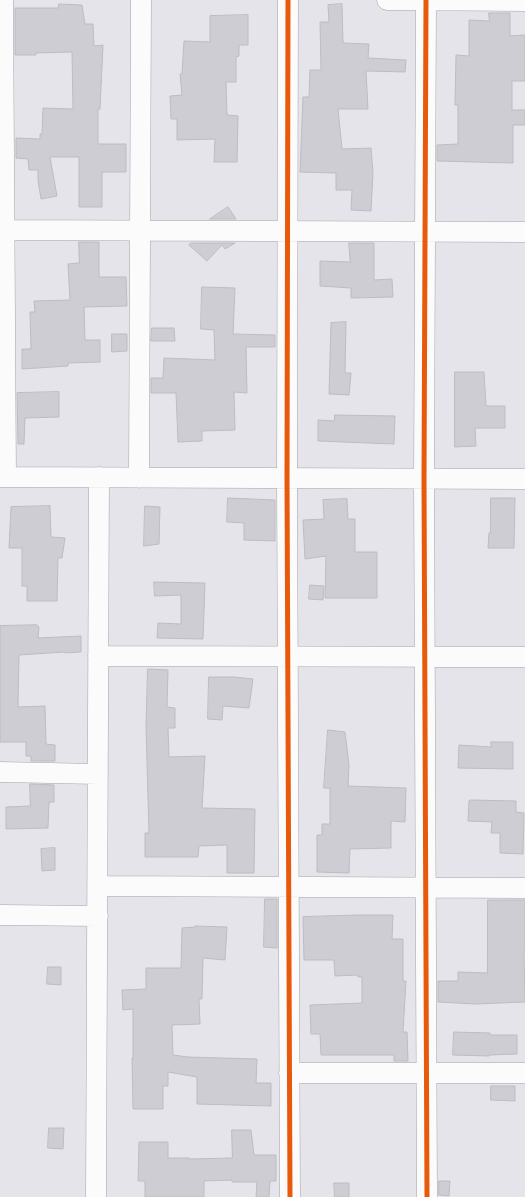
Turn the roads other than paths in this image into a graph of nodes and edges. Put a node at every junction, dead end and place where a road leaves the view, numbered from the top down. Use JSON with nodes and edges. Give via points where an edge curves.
{"nodes":[{"id":1,"x":3,"y":0,"type":"edge"},
{"id":2,"x":141,"y":0,"type":"edge"},
{"id":3,"x":288,"y":0,"type":"edge"},
{"id":4,"x":388,"y":0,"type":"edge"},
{"id":5,"x":426,"y":0,"type":"edge"},
{"id":6,"x":525,"y":1,"type":"edge"},
{"id":7,"x":2,"y":230,"type":"edge"},
{"id":8,"x":140,"y":231,"type":"junction"},
{"id":9,"x":288,"y":231,"type":"junction"},
{"id":10,"x":425,"y":232,"type":"junction"},
{"id":11,"x":525,"y":232,"type":"edge"},
{"id":12,"x":3,"y":477,"type":"edge"},
{"id":13,"x":99,"y":478,"type":"junction"},
{"id":14,"x":139,"y":478,"type":"junction"},
{"id":15,"x":287,"y":478,"type":"junction"},
{"id":16,"x":424,"y":479,"type":"junction"},
{"id":17,"x":525,"y":479,"type":"edge"},
{"id":18,"x":98,"y":656,"type":"junction"},
{"id":19,"x":288,"y":656,"type":"junction"},
{"id":20,"x":425,"y":657,"type":"junction"},
{"id":21,"x":525,"y":657,"type":"edge"},
{"id":22,"x":0,"y":772,"type":"edge"},
{"id":23,"x":98,"y":774,"type":"junction"},
{"id":24,"x":98,"y":886,"type":"junction"},
{"id":25,"x":288,"y":887,"type":"junction"},
{"id":26,"x":426,"y":887,"type":"junction"},
{"id":27,"x":525,"y":888,"type":"edge"},
{"id":28,"x":0,"y":915,"type":"edge"},
{"id":29,"x":98,"y":916,"type":"junction"},
{"id":30,"x":289,"y":1073,"type":"junction"},
{"id":31,"x":426,"y":1073,"type":"junction"},
{"id":32,"x":525,"y":1073,"type":"edge"},
{"id":33,"x":96,"y":1197,"type":"edge"},
{"id":34,"x":290,"y":1197,"type":"edge"},
{"id":35,"x":427,"y":1197,"type":"edge"}],
"edges":[{"from":1,"to":7,"type":"street"},
{"from":2,"to":8,"type":"street"},
{"from":3,"to":9,"type":"street"},
{"from":4,"to":5,"type":"street"},
{"from":5,"to":6,"type":"street"},
{"from":5,"to":10,"type":"street"},
{"from":7,"to":8,"type":"street"},
{"from":7,"to":12,"type":"street"},
{"from":8,"to":9,"type":"street"},
{"from":8,"to":14,"type":"street"},
{"from":9,"to":10,"type":"street"},
{"from":9,"to":15,"type":"street"},
{"from":10,"to":11,"type":"street"},
{"from":10,"to":16,"type":"street"},
{"from":12,"to":13,"type":"street"},
{"from":13,"to":14,"type":"street"},
{"from":13,"to":18,"type":"street"},
{"from":14,"to":15,"type":"street"},
{"from":15,"to":16,"type":"street"},
{"from":15,"to":19,"type":"street"},
{"from":16,"to":17,"type":"street"},
{"from":16,"to":20,"type":"street"},
{"from":18,"to":19,"type":"street"},
{"from":18,"to":23,"type":"street"},
{"from":19,"to":20,"type":"street"},
{"from":19,"to":25,"type":"street"},
{"from":20,"to":21,"type":"street"},
{"from":20,"to":26,"type":"street"},
{"from":22,"to":23,"type":"street"},
{"from":23,"to":24,"type":"street"},
{"from":24,"to":25,"type":"street"},
{"from":24,"to":29,"type":"street"},
{"from":25,"to":26,"type":"street"},
{"from":25,"to":30,"type":"street"},
{"from":26,"to":27,"type":"street"},
{"from":26,"to":31,"type":"street"},
{"from":28,"to":29,"type":"street"},
{"from":29,"to":33,"type":"street"},
{"from":30,"to":31,"type":"street"},
{"from":30,"to":34,"type":"street"},
{"from":31,"to":32,"type":"street"},
{"from":31,"to":35,"type":"street"}]}
